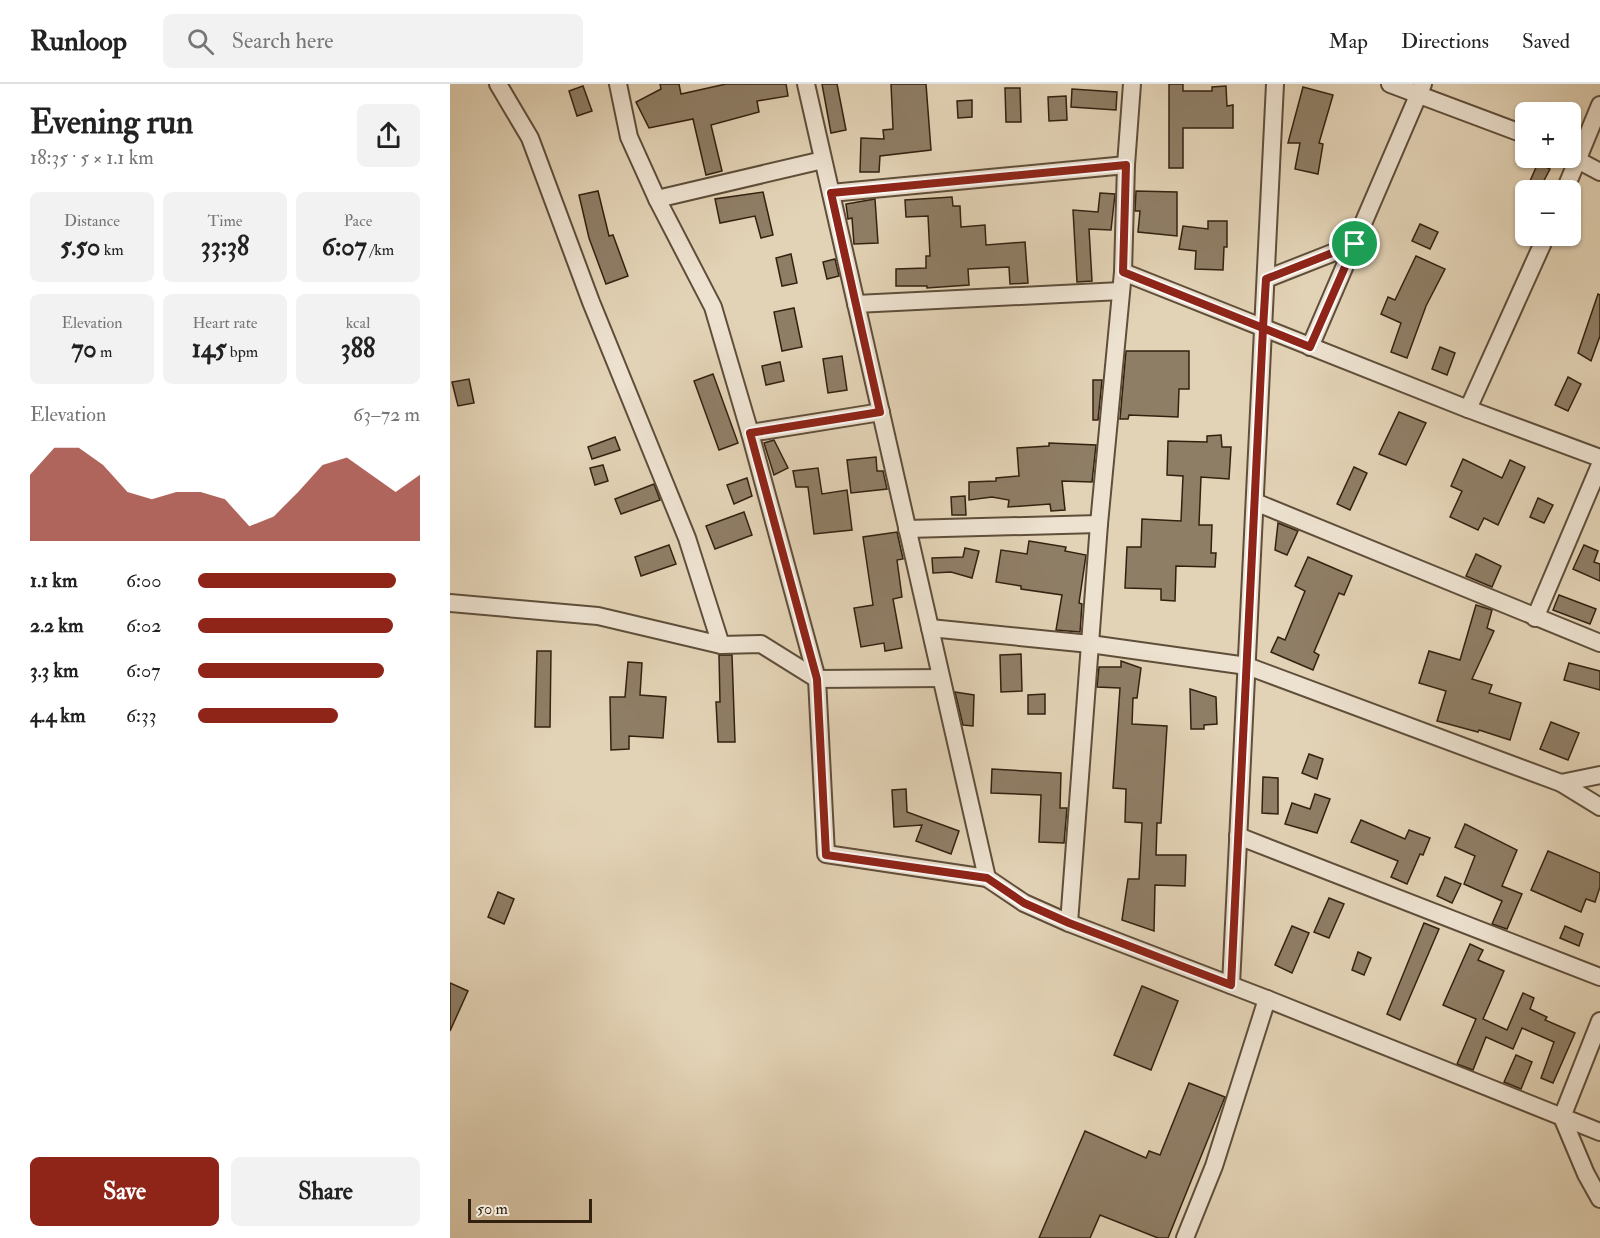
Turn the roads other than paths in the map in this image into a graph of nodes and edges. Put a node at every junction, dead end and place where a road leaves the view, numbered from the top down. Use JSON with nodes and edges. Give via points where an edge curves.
{"nodes":[{"id":1,"x":498,"y":84,"type":"edge"},
{"id":2,"x":621,"y":84,"type":"edge"},
{"id":3,"x":806,"y":84,"type":"edge"},
{"id":4,"x":1132,"y":84,"type":"edge"},
{"id":5,"x":1275,"y":84,"type":"edge"},
{"id":6,"x":1390,"y":84,"type":"edge"},
{"id":7,"x":1421,"y":89,"type":"edge"},
{"id":8,"x":1600,"y":105,"type":"edge"},
{"id":9,"x":1515,"y":130,"type":"edge"},
{"id":10,"x":1581,"y":144,"type":"edge"},
{"id":11,"x":824,"y":160,"type":"junction"},
{"id":12,"x":1581,"y":162,"type":"edge"},
{"id":13,"x":1126,"y":165,"type":"junction"},
{"id":14,"x":1600,"y":172,"type":"edge"},
{"id":15,"x":831,"y":193,"type":"junction"},
{"id":16,"x":657,"y":199,"type":"junction"},
{"id":17,"x":1355,"y":244,"type":"junction"},
{"id":18,"x":1541,"y":246,"type":"edge"},
{"id":19,"x":1123,"y":272,"type":"junction"},
{"id":20,"x":1266,"y":279,"type":"junction"},
{"id":21,"x":1121,"y":291,"type":"junction"},
{"id":22,"x":856,"y":304,"type":"junction"},
{"id":23,"x":1263,"y":328,"type":"junction"},
{"id":24,"x":1310,"y":347,"type":"junction"},
{"id":25,"x":1468,"y":409,"type":"junction"},
{"id":26,"x":880,"y":412,"type":"junction"},
{"id":27,"x":750,"y":433,"type":"junction"},
{"id":28,"x":1600,"y":458,"type":"edge"},
{"id":29,"x":1600,"y":465,"type":"edge"},
{"id":30,"x":1254,"y":501,"type":"junction"},
{"id":31,"x":1100,"y":524,"type":"junction"},
{"id":32,"x":907,"y":529,"type":"junction"},
{"id":33,"x":450,"y":603,"type":"edge"},
{"id":34,"x":1535,"y":618,"type":"junction"},
{"id":35,"x":930,"y":628,"type":"junction"},
{"id":36,"x":1600,"y":643,"type":"edge"},
{"id":37,"x":1090,"y":644,"type":"junction"},
{"id":38,"x":721,"y":645,"type":"junction"},
{"id":39,"x":1247,"y":666,"type":"junction"},
{"id":40,"x":941,"y":678,"type":"junction"},
{"id":41,"x":817,"y":679,"type":"junction"},
{"id":42,"x":1600,"y":775,"type":"edge"},
{"id":43,"x":1561,"y":783,"type":"junction"},
{"id":44,"x":1600,"y":807,"type":"edge"},
{"id":45,"x":1238,"y":836,"type":"junction"},
{"id":46,"x":987,"y":878,"type":"junction"},
{"id":47,"x":1069,"y":923,"type":"junction"},
{"id":48,"x":1600,"y":977,"type":"edge"},
{"id":49,"x":1231,"y":985,"type":"junction"},
{"id":50,"x":1267,"y":999,"type":"junction"},
{"id":51,"x":1600,"y":1021,"type":"edge"},
{"id":52,"x":1562,"y":1117,"type":"junction"},
{"id":53,"x":1600,"y":1132,"type":"edge"},
{"id":54,"x":1600,"y":1199,"type":"edge"},
{"id":55,"x":1185,"y":1238,"type":"edge"}],
"edges":[{"from":1,"to":38,"type":"street","via":[[531,138],[591,302],[687,538]]},
{"from":2,"to":16,"type":"street","via":[[629,136]]},
{"from":3,"to":11,"type":"street"},
{"from":4,"to":13,"type":"street"},
{"from":5,"to":20,"type":"street"},
{"from":6,"to":7,"type":"street"},
{"from":7,"to":9,"type":"street"},
{"from":7,"to":17,"type":"street"},
{"from":8,"to":10,"type":"street"},
{"from":11,"to":15,"type":"street"},
{"from":11,"to":16,"type":"street"},
{"from":12,"to":14,"type":"street"},
{"from":13,"to":15,"type":"street"},
{"from":13,"to":19,"type":"street"},
{"from":15,"to":22,"type":"street"},
{"from":16,"to":27,"type":"street","via":[[713,307]]},
{"from":17,"to":20,"type":"street"},
{"from":17,"to":24,"type":"street"},
{"from":18,"to":25,"type":"street"},
{"from":19,"to":21,"type":"street"},
{"from":19,"to":23,"type":"street"},
{"from":20,"to":23,"type":"street"},
{"from":21,"to":22,"type":"street"},
{"from":21,"to":31,"type":"street"},
{"from":22,"to":26,"type":"street"},
{"from":23,"to":24,"type":"street"},
{"from":23,"to":30,"type":"street"},
{"from":24,"to":25,"type":"street"},
{"from":25,"to":28,"type":"street"},
{"from":26,"to":27,"type":"street"},
{"from":26,"to":32,"type":"street"},
{"from":27,"to":41,"type":"street"},
{"from":29,"to":34,"type":"street"},
{"from":30,"to":34,"type":"street"},
{"from":30,"to":39,"type":"street"},
{"from":31,"to":32,"type":"street"},
{"from":31,"to":37,"type":"street"},
{"from":32,"to":35,"type":"street"},
{"from":33,"to":38,"type":"street","via":[[598,616]]},
{"from":34,"to":36,"type":"street"},
{"from":35,"to":37,"type":"street"},
{"from":35,"to":40,"type":"street"},
{"from":37,"to":39,"type":"street"},
{"from":37,"to":47,"type":"street"},
{"from":38,"to":41,"type":"street","via":[[761,644]]},
{"from":39,"to":43,"type":"street"},
{"from":39,"to":45,"type":"street"},
{"from":40,"to":41,"type":"street"},
{"from":40,"to":46,"type":"street"},
{"from":41,"to":46,"type":"street","via":[[826,855]]},
{"from":42,"to":43,"type":"street"},
{"from":43,"to":44,"type":"street"},
{"from":45,"to":48,"type":"street"},
{"from":45,"to":49,"type":"street"},
{"from":46,"to":47,"type":"street","via":[[1024,903]]},
{"from":47,"to":49,"type":"street"},
{"from":49,"to":50,"type":"street"},
{"from":50,"to":52,"type":"street"},
{"from":50,"to":55,"type":"street","via":[[1214,1166]]},
{"from":51,"to":52,"type":"street"},
{"from":52,"to":53,"type":"street"},
{"from":52,"to":54,"type":"street"}]}
